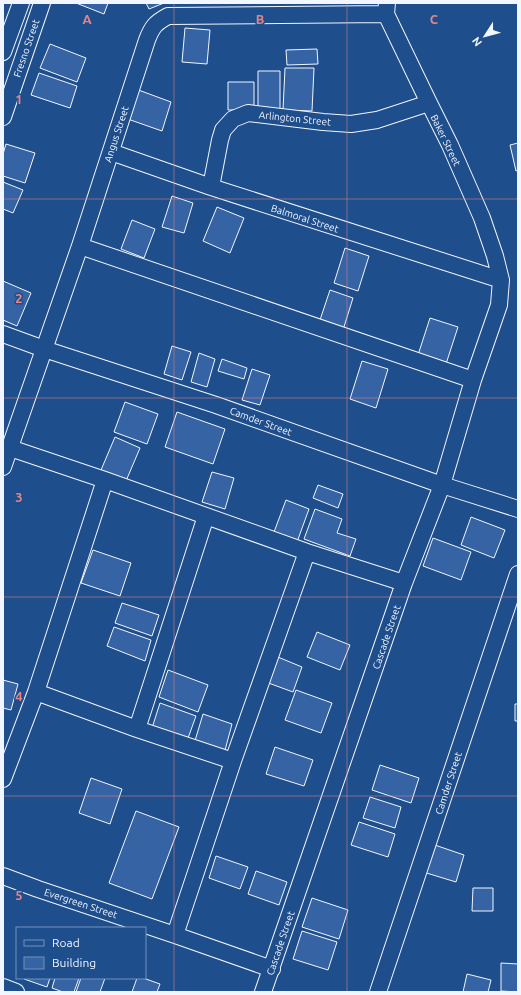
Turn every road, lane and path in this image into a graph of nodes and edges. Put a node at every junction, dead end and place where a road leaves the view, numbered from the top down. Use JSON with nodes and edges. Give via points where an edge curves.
{"nodes":[{"id":1,"x":21,"y":3,"type":"edge"},
{"id":2,"x":42,"y":3,"type":"edge"},
{"id":3,"x":387,"y":9,"type":"edge"},
{"id":4,"x":3,"y":52,"type":"edge"},
{"id":5,"x":428,"y":103,"type":"junction"},
{"id":6,"x":3,"y":117,"type":"edge"},
{"id":7,"x":111,"y":152,"type":"junction"},
{"id":8,"x":211,"y":187,"type":"junction"},
{"id":9,"x":80,"y":246,"type":"junction"},
{"id":10,"x":501,"y":280,"type":"junction"},
{"id":11,"x":3,"y":334,"type":"edge"},
{"id":12,"x":44,"y":349,"type":"junction"},
{"id":13,"x":473,"y":380,"type":"junction"},
{"id":14,"x":10,"y":448,"type":"junction"},
{"id":15,"x":3,"y":467,"type":"edge"},
{"id":16,"x":104,"y":480,"type":"junction"},
{"id":17,"x":442,"y":485,"type":"junction"},
{"id":18,"x":518,"y":509,"type":"edge"},
{"id":19,"x":206,"y":516,"type":"junction"},
{"id":20,"x":307,"y":552,"type":"junction"},
{"id":21,"x":518,"y":574,"type":"edge"},
{"id":22,"x":404,"y":583,"type":"junction"},
{"id":23,"x":36,"y":692,"type":"junction"},
{"id":24,"x":137,"y":729,"type":"junction"},
{"id":25,"x":233,"y":761,"type":"junction"},
{"id":26,"x":3,"y":779,"type":"edge"},
{"id":27,"x":3,"y":876,"type":"edge"},
{"id":28,"x":175,"y":934,"type":"junction"},
{"id":29,"x":272,"y":969,"type":"junction"},
{"id":30,"x":3,"y":988,"type":"edge"},
{"id":31,"x":16,"y":992,"type":"edge"},
{"id":32,"x":263,"y":992,"type":"edge"},
{"id":33,"x":378,"y":992,"type":"edge"}],
"edges":[{"from":1,"to":4,"type":"street","name":"Fresno Street"},
{"from":2,"to":6,"type":"street","name":"Fresno Street"},
{"from":3,"to":5,"type":"street","name":"Baker Street"},
{"from":3,"to":7,"type":"street","name":"Angus Street","via":[[168,16],[159,21],[147,40]]},
{"from":5,"to":8,"type":"street","name":"Arlington Street","via":[[377,120],[351,124],[248,114],[233,119],[223,130]]},
{"from":5,"to":10,"type":"street","name":"Baker Street","via":[[450,145],[482,218]]},
{"from":7,"to":8,"type":"street","name":"Balmoral Street"},
{"from":7,"to":9,"type":"street","name":"Angus Street"},
{"from":8,"to":10,"type":"street","name":"Balmoral Street"},
{"from":9,"to":12,"type":"street","name":"Angus Street"},
{"from":9,"to":13,"type":"street"},
{"from":10,"to":13,"type":"street","name":"Cascade Street","via":[[499,305]]},
{"from":11,"to":12,"type":"street","name":"Camder Street"},
{"from":12,"to":14,"type":"street","name":"Angus Street"},
{"from":12,"to":17,"type":"street","name":"Camder Street","via":[[216,405]]},
{"from":13,"to":17,"type":"street","name":"Cascade Street"},
{"from":14,"to":15,"type":"street","name":"Angus Street"},
{"from":14,"to":16,"type":"street"},
{"from":16,"to":19,"type":"street"},
{"from":16,"to":23,"type":"street"},
{"from":17,"to":18,"type":"street","name":"Camder Street"},
{"from":17,"to":22,"type":"street","name":"Cascade Street"},
{"from":19,"to":20,"type":"street"},
{"from":19,"to":24,"type":"street"},
{"from":20,"to":22,"type":"street"},
{"from":20,"to":25,"type":"street"},
{"from":21,"to":33,"type":"street","name":"Camder Street"},
{"from":22,"to":29,"type":"street","name":"Cascade Street"},
{"from":23,"to":24,"type":"street"},
{"from":23,"to":26,"type":"street"},
{"from":24,"to":25,"type":"street"},
{"from":25,"to":28,"type":"street"},
{"from":27,"to":28,"type":"street","name":"Evergreen Street"},
{"from":28,"to":29,"type":"street","name":"Evergreen Street"},
{"from":29,"to":32,"type":"street","name":"Cascade Street"},
{"from":30,"to":31,"type":"street"}]}
